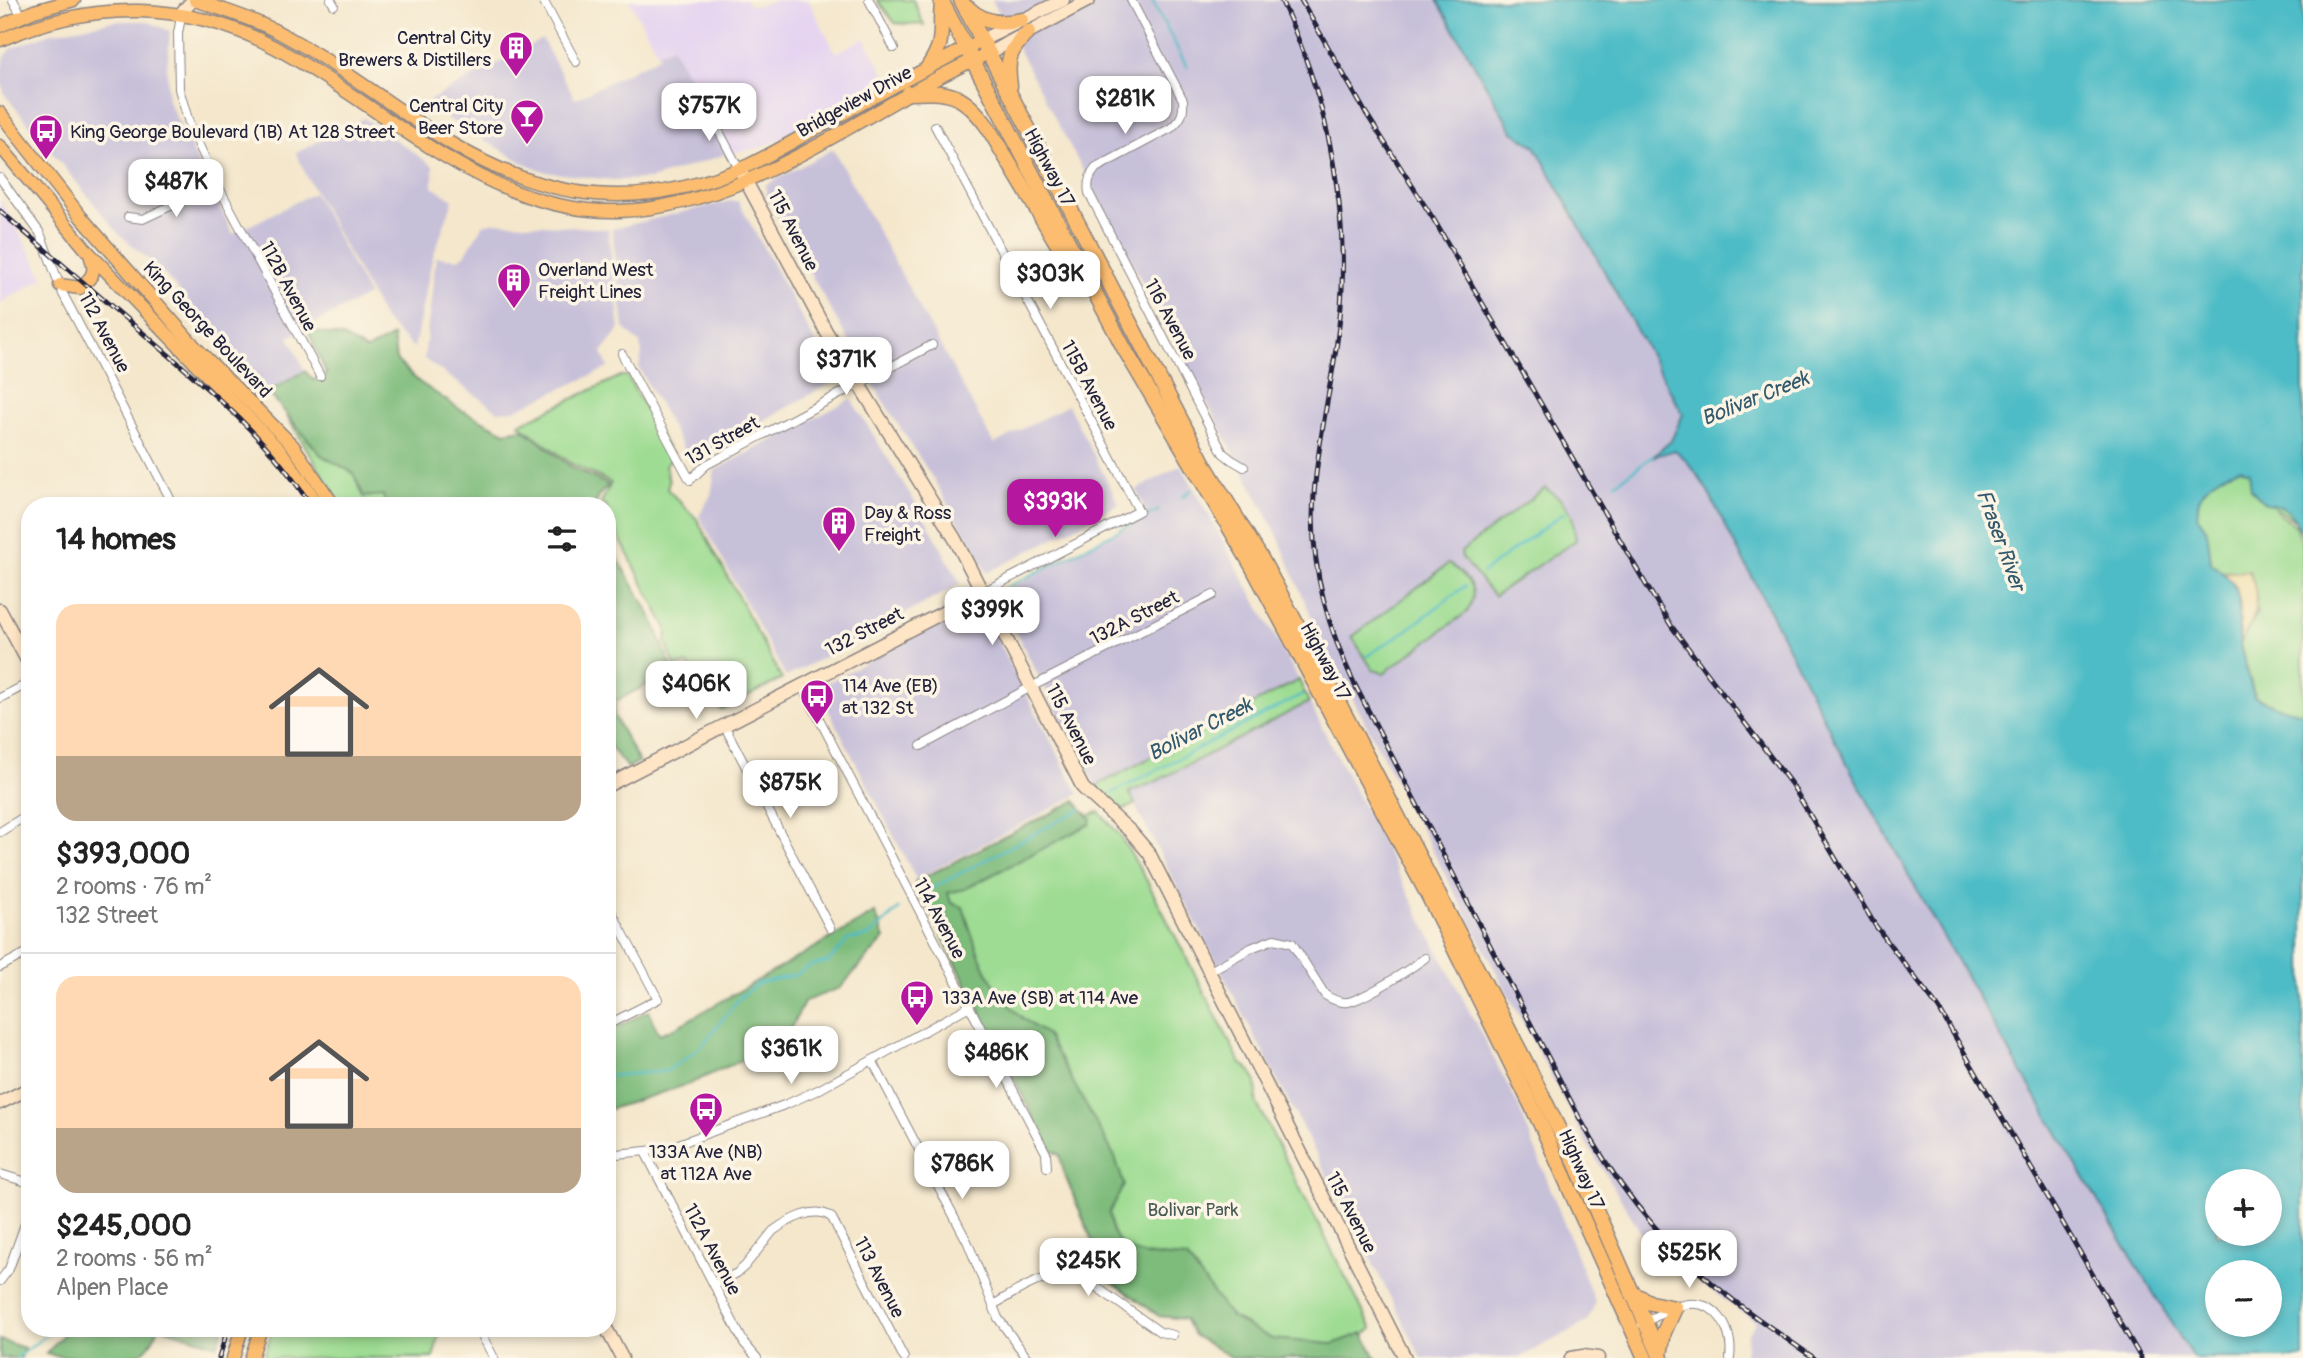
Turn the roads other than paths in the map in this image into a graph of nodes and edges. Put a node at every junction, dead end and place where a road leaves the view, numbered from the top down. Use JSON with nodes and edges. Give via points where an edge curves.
{"nodes":[{"id":1,"x":12,"y":0,"type":"edge"},
{"id":2,"x":74,"y":0,"type":"edge"},
{"id":3,"x":194,"y":0,"type":"edge"},
{"id":4,"x":543,"y":0,"type":"edge"},
{"id":5,"x":869,"y":0,"type":"edge"},
{"id":6,"x":961,"y":0,"type":"edge"},
{"id":7,"x":1063,"y":0,"type":"edge"},
{"id":8,"x":1089,"y":0,"type":"edge"},
{"id":9,"x":1131,"y":0,"type":"edge"},
{"id":10,"x":944,"y":1,"type":"edge"},
{"id":11,"x":182,"y":6,"type":"edge"},
{"id":12,"x":22,"y":16,"type":"junction"},
{"id":13,"x":0,"y":26,"type":"edge"},
{"id":14,"x":1024,"y":26,"type":"junction"},
{"id":15,"x":0,"y":40,"type":"edge"},
{"id":16,"x":894,"y":48,"type":"dead end"},
{"id":17,"x":977,"y":49,"type":"junction"},
{"id":18,"x":576,"y":62,"type":"dead end"},
{"id":19,"x":928,"y":67,"type":"junction"},
{"id":20,"x":908,"y":93,"type":"junction"},
{"id":21,"x":1011,"y":94,"type":"junction"},
{"id":22,"x":704,"y":103,"type":"dead end"},
{"id":23,"x":0,"y":113,"type":"edge"},
{"id":24,"x":935,"y":126,"type":"dead end"},
{"id":25,"x":0,"y":146,"type":"edge"},
{"id":26,"x":739,"y":169,"type":"junction"},
{"id":27,"x":0,"y":178,"type":"edge"},
{"id":28,"x":747,"y":181,"type":"junction"},
{"id":29,"x":217,"y":184,"type":"junction"},
{"id":30,"x":128,"y":217,"type":"dead end"},
{"id":31,"x":90,"y":254,"type":"junction"},
{"id":32,"x":60,"y":285,"type":"junction"},
{"id":33,"x":932,"y":345,"type":"dead end"},
{"id":34,"x":1125,"y":350,"type":"junction"},
{"id":35,"x":622,"y":354,"type":"dead end"},
{"id":36,"x":320,"y":376,"type":"dead end"},
{"id":37,"x":858,"y":384,"type":"junction"},
{"id":38,"x":1244,"y":467,"type":"dead end"},
{"id":39,"x":169,"y":497,"type":"edge"},
{"id":40,"x":313,"y":497,"type":"edge"},
{"id":41,"x":328,"y":497,"type":"edge"},
{"id":42,"x":1139,"y":511,"type":"joint"},
{"id":43,"x":983,"y":592,"type":"junction"},
{"id":44,"x":1213,"y":595,"type":"dead end"},
{"id":45,"x":0,"y":610,"type":"edge"},
{"id":46,"x":21,"y":649,"type":"edge"},
{"id":47,"x":801,"y":684,"type":"junction"},
{"id":48,"x":21,"y":686,"type":"edge"},
{"id":49,"x":1031,"y":687,"type":"junction"},
{"id":50,"x":0,"y":698,"type":"edge"},
{"id":51,"x":724,"y":725,"type":"junction"},
{"id":52,"x":921,"y":746,"type":"dead end"},
{"id":53,"x":616,"y":781,"type":"edge"},
{"id":54,"x":21,"y":819,"type":"edge"},
{"id":55,"x":0,"y":832,"type":"edge"},
{"id":56,"x":616,"y":919,"type":"edge"},
{"id":57,"x":830,"y":928,"type":"dead end"},
{"id":58,"x":21,"y":956,"type":"edge"},
{"id":59,"x":1425,"y":958,"type":"dead end"},
{"id":60,"x":0,"y":967,"type":"edge"},
{"id":61,"x":1210,"y":971,"type":"junction"},
{"id":62,"x":968,"y":1007,"type":"junction"},
{"id":63,"x":616,"y":1020,"type":"edge"},
{"id":64,"x":872,"y":1060,"type":"junction"},
{"id":65,"x":21,"y":1092,"type":"edge"},
{"id":66,"x":0,"y":1103,"type":"edge"},
{"id":67,"x":645,"y":1152,"type":"junction"},
{"id":68,"x":616,"y":1154,"type":"edge"},
{"id":69,"x":1046,"y":1167,"type":"dead end"},
{"id":70,"x":0,"y":1174,"type":"edge"},
{"id":71,"x":21,"y":1180,"type":"edge"},
{"id":72,"x":21,"y":1235,"type":"edge"},
{"id":73,"x":0,"y":1280,"type":"edge"},
{"id":74,"x":714,"y":1285,"type":"junction"},
{"id":75,"x":1632,"y":1293,"type":"junction"},
{"id":76,"x":993,"y":1306,"type":"junction"},
{"id":77,"x":1675,"y":1307,"type":"junction"},
{"id":78,"x":1645,"y":1322,"type":"junction"},
{"id":79,"x":1631,"y":1329,"type":"junction"},
{"id":80,"x":1173,"y":1335,"type":"dead end"},
{"id":81,"x":239,"y":1337,"type":"edge"},
{"id":82,"x":258,"y":1337,"type":"edge"},
{"id":83,"x":483,"y":1337,"type":"edge"},
{"id":84,"x":611,"y":1337,"type":"edge"},
{"id":85,"x":1655,"y":1357,"type":"edge"},
{"id":86,"x":233,"y":1358,"type":"edge"},
{"id":87,"x":251,"y":1358,"type":"edge"},
{"id":88,"x":494,"y":1358,"type":"edge"},
{"id":89,"x":622,"y":1358,"type":"edge"},
{"id":90,"x":757,"y":1358,"type":"edge"},
{"id":91,"x":904,"y":1358,"type":"edge"},
{"id":92,"x":1027,"y":1358,"type":"edge"},
{"id":93,"x":1405,"y":1358,"type":"edge"},
{"id":94,"x":1572,"y":1358,"type":"edge"},
{"id":95,"x":1598,"y":1358,"type":"edge"},
{"id":96,"x":1730,"y":1358,"type":"edge"}],
"edges":[{"from":1,"to":12,"type":"street"},
{"from":2,"to":12,"type":"main road"},
{"from":3,"to":11,"type":"street"},
{"from":3,"to":26,"type":"main road","name":"Bridgeview Drive","via":[[279,33],[452,144],[537,184],[584,194],[640,195]]},
{"from":4,"to":18,"type":"street"},
{"from":5,"to":16,"type":"street"},
{"from":6,"to":14,"type":"highway","via":[[990,22]]},
{"from":6,"to":17,"type":"highway","name":"Highway 17"},
{"from":7,"to":14,"type":"street"},
{"from":8,"to":14,"type":"street"},
{"from":9,"to":38,"type":"street","name":"116 Avenue","via":[[1184,110],[1171,128],[1096,168],[1090,175],[1089,193],[1223,453]]},
{"from":10,"to":17,"type":"highway","name":"Highway 17"},
{"from":10,"to":19,"type":"highway","via":[[942,39]]},
{"from":11,"to":15,"type":"main road","name":"Bridgeview Drive","via":[[94,11],[55,19]]},
{"from":11,"to":28,"type":"main road","name":"Bridgeview Drive","via":[[276,48],[471,172],[551,202],[581,209],[638,210],[684,202]]},
{"from":11,"to":29,"type":"street","name":"112B Avenue","via":[[179,89],[190,126]]},
{"from":12,"to":13,"type":"main road"},
{"from":14,"to":17,"type":"street"},
{"from":14,"to":21,"type":"highway","via":[[1009,58]]},
{"from":17,"to":19,"type":"main road","name":"Bridgeview Drive"},
{"from":17,"to":20,"type":"main road","name":"Bridgeview Drive"},
{"from":17,"to":21,"type":"highway","name":"Highway 17"},
{"from":17,"to":34,"type":"highway","name":"Highway 17"},
{"from":19,"to":26,"type":"main road","name":"Bridgeview Drive"},
{"from":20,"to":28,"type":"main road","name":"Bridgeview Drive"},
{"from":20,"to":34,"type":"highway","via":[[948,93],[979,116]]},
{"from":21,"to":75,"type":"highway","name":"Highway 17","via":[[1205,466],[1280,594],[1430,878],[1560,1132]]},
{"from":22,"to":26,"type":"street","name":"115 Avenue"},
{"from":23,"to":41,"type":"main road","name":"King George Boulevard","via":[[81,217],[196,348],[293,446]]},
{"from":24,"to":42,"type":"street","name":"115B Avenue"},
{"from":25,"to":31,"type":"main road","name":"King George Boulevard"},
{"from":26,"to":28,"type":"street","name":"115 Avenue"},
{"from":27,"to":32,"type":"street","name":"112 Avenue","via":[[40,233]]},
{"from":28,"to":37,"type":"street","name":"115 Avenue"},
{"from":29,"to":30,"type":"street","via":[[143,219]]},
{"from":29,"to":36,"type":"street","name":"112B Avenue"},
{"from":31,"to":32,"type":"main road","via":[[93,276],[80,288]]},
{"from":31,"to":40,"type":"main road","name":"King George Boulevard","via":[[282,453]]},
{"from":32,"to":39,"type":"street","name":"112 Avenue"},
{"from":33,"to":37,"type":"street","name":"131 Street"},
{"from":34,"to":79,"type":"highway","name":"Highway 17","via":[[1252,566],[1421,883],[1549,1141]]},
{"from":35,"to":37,"type":"street","name":"131 Street","via":[[690,480],[706,465]]},
{"from":37,"to":43,"type":"street","name":"115 Avenue","via":[[924,487]]},
{"from":42,"to":43,"type":"street","name":"132 Street"},
{"from":43,"to":47,"type":"street","name":"132 Street"},
{"from":43,"to":49,"type":"street","name":"115 Avenue"},
{"from":44,"to":49,"type":"street","name":"132A Street"},
{"from":45,"to":46,"type":"street"},
{"from":47,"to":51,"type":"street","name":"132 Street"},
{"from":47,"to":62,"type":"street","name":"114 Avenue"},
{"from":48,"to":50,"type":"street"},
{"from":49,"to":52,"type":"street","name":"132A Street"},
{"from":49,"to":61,"type":"street","name":"115 Avenue","via":[[1083,788],[1149,853]]},
{"from":51,"to":53,"type":"street","name":"132 Street"},
{"from":51,"to":57,"type":"street"},
{"from":54,"to":55,"type":"street"},
{"from":56,"to":63,"type":"street","via":[[658,999]]},
{"from":58,"to":60,"type":"street"},
{"from":59,"to":61,"type":"street","via":[[1350,1002],[1325,995],[1292,943],[1274,939]]},
{"from":61,"to":93,"type":"street","name":"115 Avenue"},
{"from":62,"to":64,"type":"street"},
{"from":62,"to":69,"type":"street","name":"114 Avenue","via":[[1046,1153]]},
{"from":64,"to":67,"type":"street","via":[[787,1104],[665,1149]]},
{"from":64,"to":76,"type":"street","via":[[968,1243]]},
{"from":65,"to":66,"type":"street"},
{"from":67,"to":68,"type":"street"},
{"from":67,"to":74,"type":"street","name":"112A Avenue"},
{"from":70,"to":71,"type":"street"},
{"from":72,"to":73,"type":"street"},
{"from":74,"to":90,"type":"street","name":"112A Avenue","via":[[744,1343]]},
{"from":74,"to":91,"type":"street","name":"113 Avenue","via":[[737,1273],[780,1226],[813,1212],[825,1212]]},
{"from":75,"to":77,"type":"highway","via":[[1651,1303]]},
{"from":75,"to":78,"type":"highway","name":"Highway 17"},
{"from":76,"to":80,"type":"street","via":[[1039,1280],[1071,1275],[1085,1279],[1160,1332]]},
{"from":76,"to":92,"type":"street"},
{"from":77,"to":78,"type":"street"},
{"from":77,"to":85,"type":"highway"},
{"from":77,"to":96,"type":"street","via":[[1687,1304],[1717,1314],[1728,1328]]},
{"from":78,"to":79,"type":"street"},
{"from":78,"to":85,"type":"highway","name":"Highway 17"},
{"from":79,"to":85,"type":"highway","name":"Highway 17"},
{"from":81,"to":86,"type":"main road"},
{"from":82,"to":87,"type":"main road"},
{"from":83,"to":88,"type":"street"},
{"from":84,"to":89,"type":"street"},
{"from":94,"to":95,"type":"street"}]}
